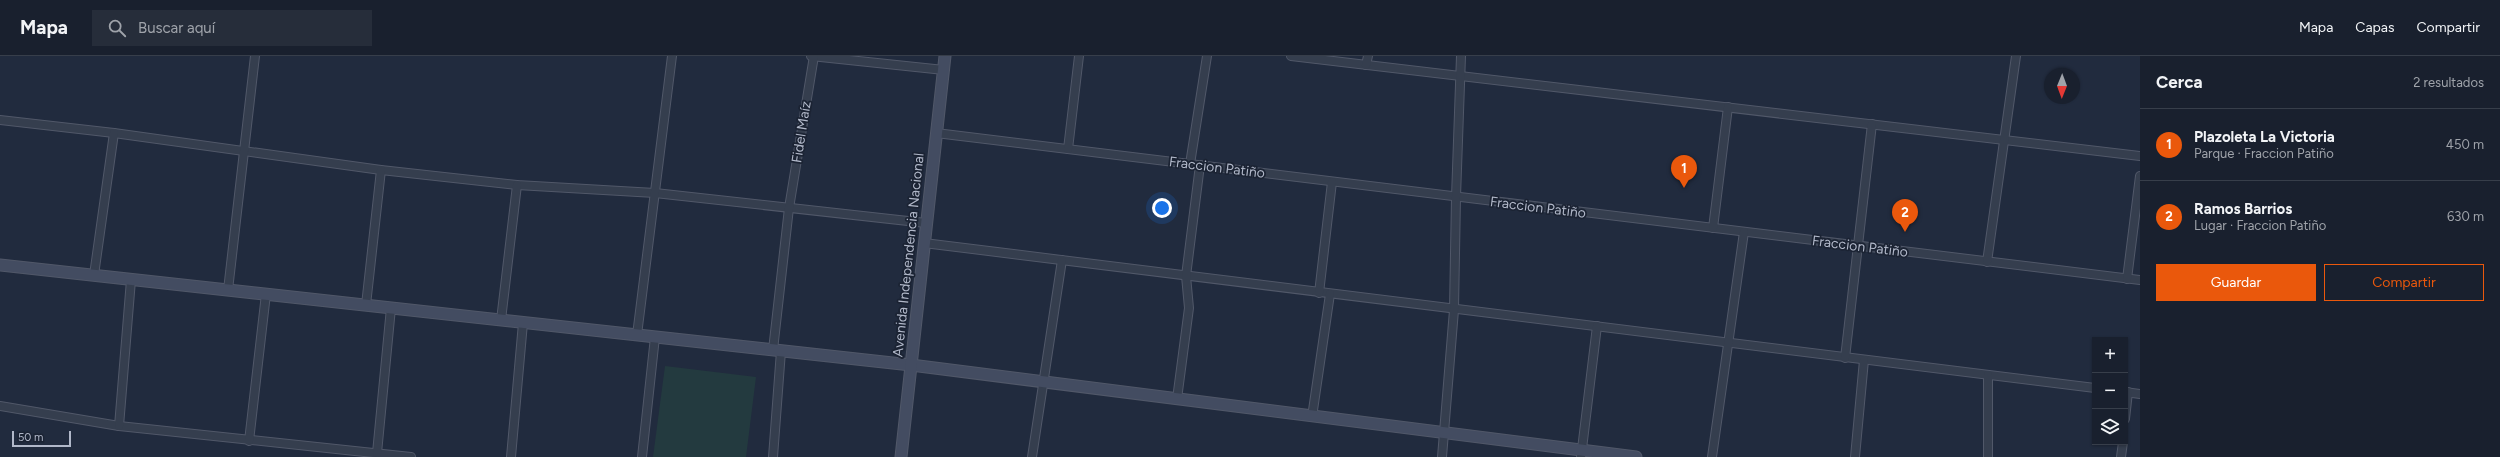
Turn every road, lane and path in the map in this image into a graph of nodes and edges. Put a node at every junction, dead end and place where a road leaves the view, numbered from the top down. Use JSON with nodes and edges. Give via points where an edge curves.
{"nodes":[{"id":1,"x":255,"y":56,"type":"edge"},
{"id":2,"x":672,"y":56,"type":"edge"},
{"id":3,"x":813,"y":56,"type":"edge"},
{"id":4,"x":945,"y":56,"type":"edge"},
{"id":5,"x":1080,"y":56,"type":"edge"},
{"id":6,"x":1207,"y":56,"type":"edge"},
{"id":7,"x":1291,"y":56,"type":"edge"},
{"id":8,"x":1368,"y":56,"type":"edge"},
{"id":9,"x":1461,"y":56,"type":"edge"},
{"id":10,"x":2016,"y":56,"type":"edge"},
{"id":11,"x":1366,"y":65,"type":"junction"},
{"id":12,"x":944,"y":70,"type":"junction"},
{"id":13,"x":1461,"y":77,"type":"junction"},
{"id":14,"x":1728,"y":107,"type":"junction"},
{"id":15,"x":0,"y":120,"type":"edge"},
{"id":16,"x":1872,"y":124,"type":"junction"},
{"id":17,"x":114,"y":133,"type":"junction"},
{"id":18,"x":936,"y":133,"type":"junction"},
{"id":19,"x":2005,"y":139,"type":"junction"},
{"id":20,"x":1068,"y":149,"type":"junction"},
{"id":21,"x":244,"y":152,"type":"junction"},
{"id":22,"x":2140,"y":156,"type":"edge"},
{"id":23,"x":1190,"y":164,"type":"junction"},
{"id":24,"x":1200,"y":166,"type":"junction"},
{"id":25,"x":381,"y":170,"type":"junction"},
{"id":26,"x":2140,"y":176,"type":"edge"},
{"id":27,"x":1332,"y":182,"type":"junction"},
{"id":28,"x":517,"y":185,"type":"junction"},
{"id":29,"x":655,"y":193,"type":"junction"},
{"id":30,"x":1456,"y":197,"type":"junction"},
{"id":31,"x":789,"y":208,"type":"junction"},
{"id":32,"x":926,"y":223,"type":"junction"},
{"id":33,"x":1713,"y":228,"type":"junction"},
{"id":34,"x":1744,"y":232,"type":"junction"},
{"id":35,"x":924,"y":243,"type":"junction"},
{"id":36,"x":1858,"y":246,"type":"junction"},
{"id":37,"x":1062,"y":260,"type":"junction"},
{"id":38,"x":1987,"y":262,"type":"junction"},
{"id":39,"x":0,"y":265,"type":"edge"},
{"id":40,"x":94,"y":276,"type":"junction"},
{"id":41,"x":1186,"y":276,"type":"junction"},
{"id":42,"x":2127,"y":279,"type":"junction"},
{"id":43,"x":131,"y":280,"type":"junction"},
{"id":44,"x":2140,"y":280,"type":"edge"},
{"id":45,"x":228,"y":290,"type":"junction"},
{"id":46,"x":1319,"y":293,"type":"junction"},
{"id":47,"x":266,"y":294,"type":"junction"},
{"id":48,"x":1330,"y":294,"type":"junction"},
{"id":49,"x":366,"y":305,"type":"junction"},
{"id":50,"x":392,"y":308,"type":"junction"},
{"id":51,"x":1454,"y":310,"type":"junction"},
{"id":52,"x":501,"y":320,"type":"junction"},
{"id":53,"x":523,"y":323,"type":"junction"},
{"id":54,"x":1597,"y":326,"type":"junction"},
{"id":55,"x":637,"y":335,"type":"junction"},
{"id":56,"x":655,"y":337,"type":"junction"},
{"id":57,"x":1728,"y":342,"type":"junction"},
{"id":58,"x":777,"y":350,"type":"junction"},
{"id":59,"x":1845,"y":358,"type":"junction"},
{"id":60,"x":1864,"y":360,"type":"junction"},
{"id":61,"x":911,"y":365,"type":"junction"},
{"id":62,"x":1988,"y":375,"type":"junction"},
{"id":63,"x":1044,"y":382,"type":"junction"},
{"id":64,"x":2092,"y":388,"type":"edge"},
{"id":65,"x":2128,"y":392,"type":"edge"},
{"id":66,"x":2140,"y":394,"type":"edge"},
{"id":67,"x":1177,"y":399,"type":"junction"},
{"id":68,"x":0,"y":406,"type":"edge"},
{"id":69,"x":1312,"y":417,"type":"junction"},
{"id":70,"x":119,"y":426,"type":"junction"},
{"id":71,"x":1445,"y":433,"type":"junction"},
{"id":72,"x":249,"y":441,"type":"junction"},
{"id":73,"x":2122,"y":445,"type":"edge"},
{"id":74,"x":377,"y":453,"type":"junction"},
{"id":75,"x":1582,"y":454,"type":"edge"},
{"id":76,"x":411,"y":457,"type":"edge"},
{"id":77,"x":510,"y":457,"type":"edge"},
{"id":78,"x":642,"y":457,"type":"edge"},
{"id":79,"x":772,"y":457,"type":"edge"},
{"id":80,"x":901,"y":457,"type":"edge"},
{"id":81,"x":1032,"y":457,"type":"edge"},
{"id":82,"x":1442,"y":457,"type":"edge"},
{"id":83,"x":1636,"y":457,"type":"edge"},
{"id":84,"x":1712,"y":457,"type":"edge"},
{"id":85,"x":1855,"y":457,"type":"edge"},
{"id":86,"x":1988,"y":457,"type":"edge"},
{"id":87,"x":2121,"y":457,"type":"edge"}],
"edges":[{"from":1,"to":21,"type":"street"},
{"from":2,"to":29,"type":"street"},
{"from":3,"to":12,"type":"street"},
{"from":3,"to":31,"type":"street","name":"Fidel Maíz"},
{"from":4,"to":12,"type":"street","name":"Avenida Independencia Nacional"},
{"from":5,"to":20,"type":"street"},
{"from":6,"to":23,"type":"street"},
{"from":7,"to":11,"type":"street"},
{"from":8,"to":11,"type":"street"},
{"from":9,"to":13,"type":"street"},
{"from":10,"to":19,"type":"street"},
{"from":11,"to":13,"type":"street"},
{"from":12,"to":18,"type":"street","name":"Avenida Independencia Nacional"},
{"from":13,"to":14,"type":"street"},
{"from":13,"to":30,"type":"street"},
{"from":14,"to":16,"type":"street"},
{"from":14,"to":33,"type":"street"},
{"from":15,"to":17,"type":"street"},
{"from":16,"to":19,"type":"street"},
{"from":16,"to":36,"type":"street"},
{"from":17,"to":21,"type":"street"},
{"from":17,"to":40,"type":"street"},
{"from":18,"to":20,"type":"street","name":"Fraccion Patiño"},
{"from":18,"to":32,"type":"street","name":"Avenida Independencia Nacional"},
{"from":19,"to":22,"type":"street"},
{"from":19,"to":38,"type":"street"},
{"from":20,"to":23,"type":"street","name":"Fraccion Patiño"},
{"from":21,"to":25,"type":"street"},
{"from":21,"to":45,"type":"street"},
{"from":23,"to":24,"type":"street","name":"Fraccion Patiño"},
{"from":24,"to":27,"type":"street","name":"Fraccion Patiño"},
{"from":24,"to":41,"type":"street"},
{"from":25,"to":28,"type":"street"},
{"from":25,"to":49,"type":"street"},
{"from":26,"to":42,"type":"street"},
{"from":27,"to":30,"type":"street","name":"Fraccion Patiño"},
{"from":27,"to":46,"type":"street"},
{"from":28,"to":29,"type":"street"},
{"from":28,"to":52,"type":"street"},
{"from":29,"to":31,"type":"street"},
{"from":29,"to":55,"type":"street"},
{"from":30,"to":33,"type":"street","name":"Fraccion Patiño"},
{"from":30,"to":51,"type":"street"},
{"from":31,"to":32,"type":"street"},
{"from":31,"to":58,"type":"street","name":"Fidel Maíz"},
{"from":32,"to":35,"type":"street","name":"Avenida Independencia Nacional"},
{"from":33,"to":34,"type":"street","name":"Fraccion Patiño"},
{"from":34,"to":36,"type":"street","name":"Fraccion Patiño"},
{"from":34,"to":57,"type":"street"},
{"from":35,"to":37,"type":"street"},
{"from":35,"to":61,"type":"street","name":"Avenida Independencia Nacional"},
{"from":36,"to":38,"type":"street","name":"Fraccion Patiño"},
{"from":36,"to":59,"type":"street"},
{"from":37,"to":41,"type":"street"},
{"from":37,"to":63,"type":"street"},
{"from":38,"to":42,"type":"street","name":"Fraccion Patiño"},
{"from":39,"to":40,"type":"street"},
{"from":40,"to":43,"type":"street"},
{"from":41,"to":46,"type":"street"},
{"from":41,"to":67,"type":"street","via":[[1189,308]]},
{"from":42,"to":44,"type":"street","name":"Fraccion Patiño"},
{"from":43,"to":45,"type":"street"},
{"from":43,"to":70,"type":"street"},
{"from":45,"to":47,"type":"street"},
{"from":46,"to":48,"type":"street"},
{"from":47,"to":49,"type":"street"},
{"from":47,"to":72,"type":"street"},
{"from":48,"to":51,"type":"street"},
{"from":48,"to":69,"type":"street"},
{"from":49,"to":50,"type":"street"},
{"from":50,"to":52,"type":"street"},
{"from":50,"to":74,"type":"street"},
{"from":51,"to":54,"type":"street"},
{"from":51,"to":71,"type":"street"},
{"from":52,"to":53,"type":"street"},
{"from":53,"to":55,"type":"street"},
{"from":53,"to":77,"type":"street"},
{"from":54,"to":57,"type":"street"},
{"from":54,"to":75,"type":"street"},
{"from":55,"to":56,"type":"street"},
{"from":56,"to":58,"type":"street"},
{"from":56,"to":78,"type":"street"},
{"from":57,"to":59,"type":"street"},
{"from":57,"to":84,"type":"street"},
{"from":58,"to":61,"type":"street"},
{"from":58,"to":79,"type":"street","name":"Fidel Maíz"},
{"from":59,"to":60,"type":"street"},
{"from":60,"to":62,"type":"street"},
{"from":60,"to":85,"type":"street"},
{"from":61,"to":63,"type":"street"},
{"from":61,"to":80,"type":"street","name":"Avenida Independencia Nacional"},
{"from":62,"to":64,"type":"street"},
{"from":62,"to":86,"type":"street"},
{"from":63,"to":67,"type":"street"},
{"from":63,"to":81,"type":"street"},
{"from":65,"to":66,"type":"street"},
{"from":67,"to":69,"type":"street"},
{"from":68,"to":70,"type":"street"},
{"from":69,"to":71,"type":"street"},
{"from":70,"to":72,"type":"street"},
{"from":71,"to":75,"type":"street"},
{"from":71,"to":82,"type":"street"},
{"from":72,"to":74,"type":"street"},
{"from":73,"to":87,"type":"street"},
{"from":74,"to":76,"type":"street"},
{"from":75,"to":83,"type":"street"}]}
